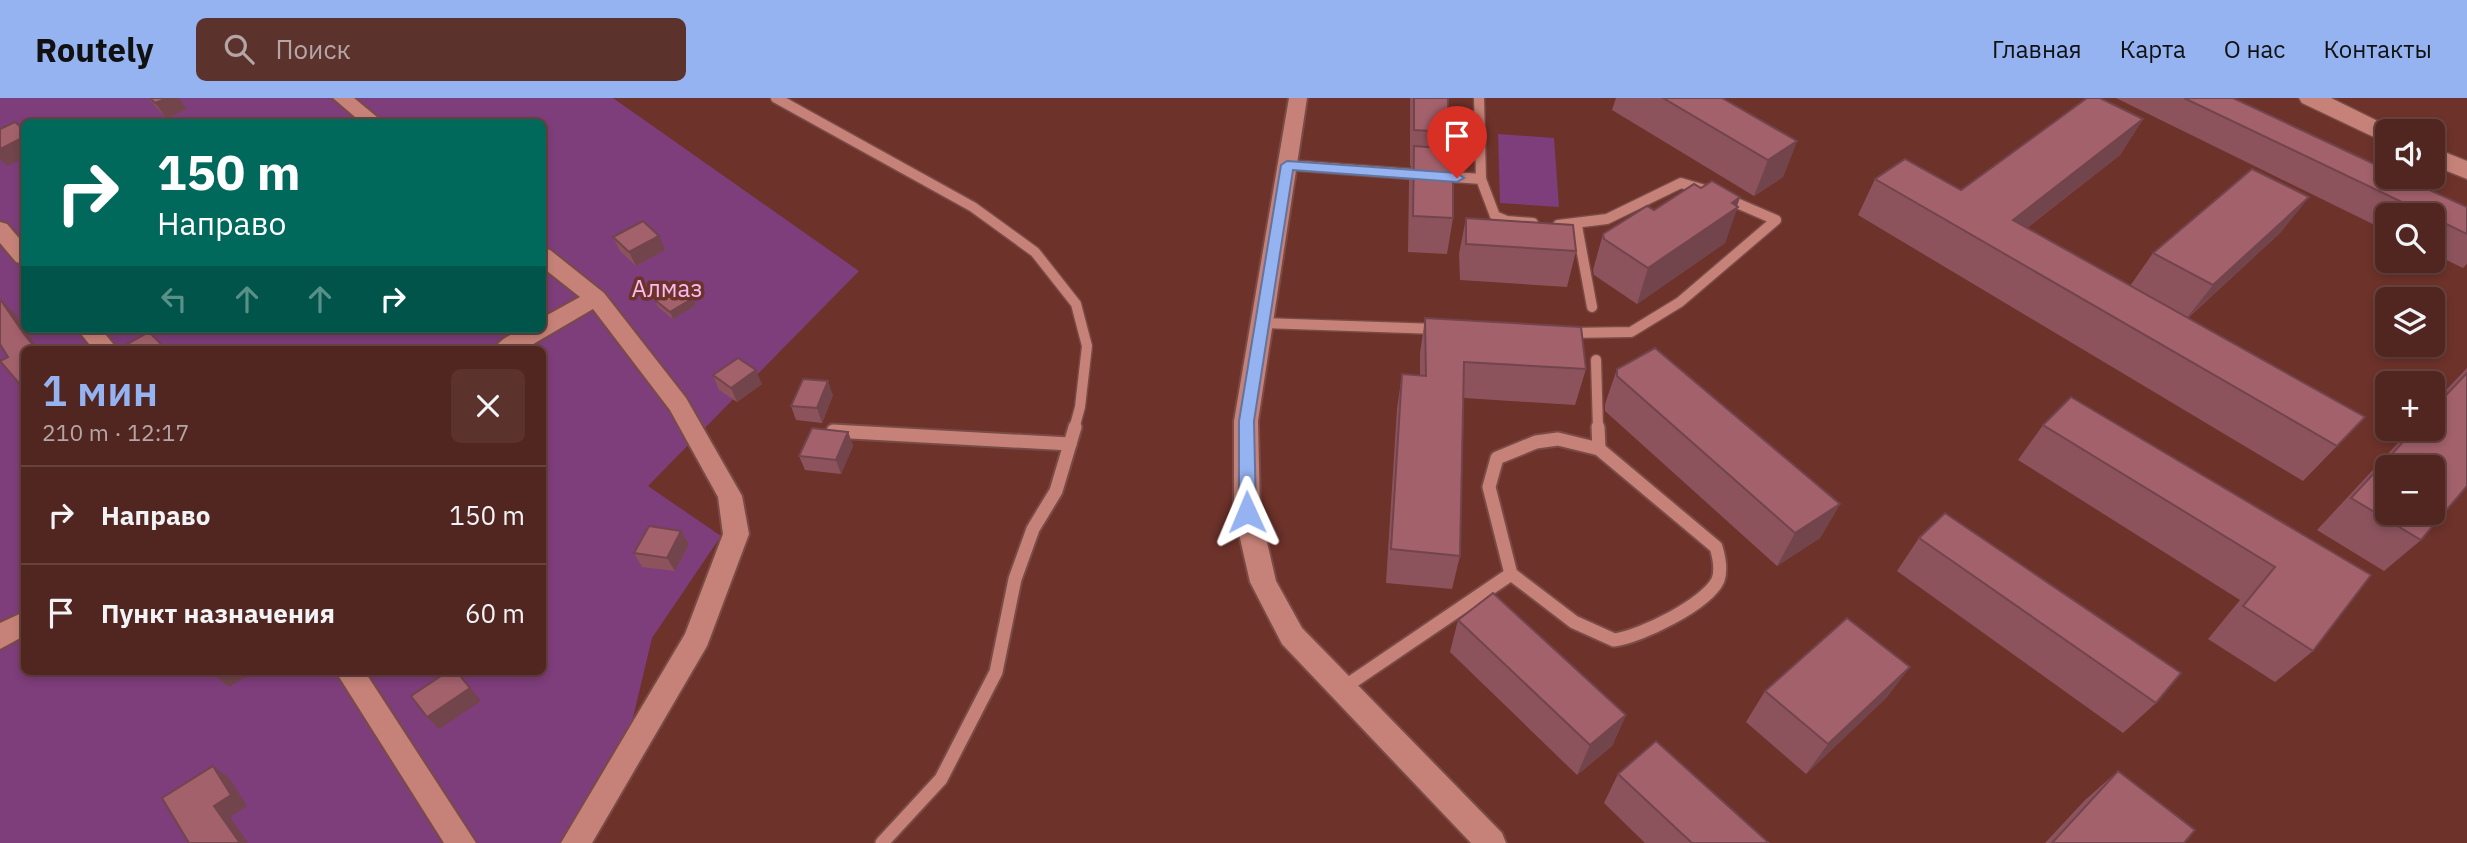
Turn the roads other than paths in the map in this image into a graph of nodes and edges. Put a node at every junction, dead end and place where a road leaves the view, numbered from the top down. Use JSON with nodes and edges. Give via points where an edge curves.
{"nodes":[{"id":1,"x":342,"y":98,"type":"edge"},
{"id":2,"x":776,"y":98,"type":"edge"},
{"id":3,"x":1298,"y":98,"type":"edge"},
{"id":4,"x":1479,"y":98,"type":"edge"},
{"id":5,"x":2311,"y":98,"type":"edge"},
{"id":6,"x":369,"y":119,"type":"edge"},
{"id":7,"x":2375,"y":128,"type":"edge"},
{"id":8,"x":2445,"y":161,"type":"edge"},
{"id":9,"x":1287,"y":165,"type":"junction"},
{"id":10,"x":2467,"y":171,"type":"edge"},
{"id":11,"x":1481,"y":180,"type":"junction"},
{"id":12,"x":1577,"y":226,"type":"junction"},
{"id":13,"x":0,"y":229,"type":"edge"},
{"id":14,"x":21,"y":254,"type":"edge"},
{"id":15,"x":546,"y":259,"type":"edge"},
{"id":16,"x":596,"y":298,"type":"junction"},
{"id":17,"x":1592,"y":307,"type":"dead end"},
{"id":18,"x":1262,"y":323,"type":"junction"},
{"id":19,"x":546,"y":327,"type":"edge"},
{"id":20,"x":1449,"y":329,"type":"edge"},
{"id":21,"x":92,"y":333,"type":"edge"},
{"id":22,"x":535,"y":333,"type":"edge"},
{"id":23,"x":1556,"y":333,"type":"edge"},
{"id":24,"x":103,"y":346,"type":"edge"},
{"id":25,"x":512,"y":346,"type":"edge"},
{"id":26,"x":1596,"y":359,"type":"dead end"},
{"id":27,"x":834,"y":431,"type":"edge"},
{"id":28,"x":1070,"y":444,"type":"junction"},
{"id":29,"x":1599,"y":449,"type":"junction"},
{"id":30,"x":1511,"y":574,"type":"junction"},
{"id":31,"x":21,"y":625,"type":"edge"},
{"id":32,"x":0,"y":637,"type":"edge"},
{"id":33,"x":352,"y":675,"type":"edge"},
{"id":34,"x":1343,"y":688,"type":"junction"},
{"id":35,"x":461,"y":843,"type":"edge"},
{"id":36,"x":576,"y":843,"type":"edge"},
{"id":37,"x":882,"y":843,"type":"edge"},
{"id":38,"x":1491,"y":843,"type":"edge"}],
"edges":[{"from":1,"to":6,"type":"street"},
{"from":2,"to":28,"type":"lane","via":[[973,207],[1035,252],[1076,304],[1087,346],[1080,407]]},
{"from":3,"to":9,"type":"street"},
{"from":4,"to":11,"type":"lane"},
{"from":5,"to":7,"type":"street"},
{"from":8,"to":10,"type":"street"},
{"from":9,"to":11,"type":"lane"},
{"from":9,"to":18,"type":"street"},
{"from":11,"to":12,"type":"lane","via":[[1495,216],[1507,221]]},
{"from":12,"to":17,"type":"lane"},
{"from":12,"to":23,"type":"lane","via":[[1614,218],[1681,183],[1776,220],[1680,302],[1631,332]]},
{"from":13,"to":14,"type":"street"},
{"from":15,"to":16,"type":"street"},
{"from":16,"to":19,"type":"street"},
{"from":16,"to":36,"type":"street","via":[[678,404],[730,496],[736,534],[697,638]]},
{"from":18,"to":20,"type":"lane"},
{"from":18,"to":34,"type":"street","via":[[1247,421],[1247,512],[1263,582],[1292,636]]},
{"from":21,"to":24,"type":"street"},
{"from":22,"to":25,"type":"street"},
{"from":26,"to":29,"type":"lane"},
{"from":27,"to":28,"type":"lane"},
{"from":28,"to":37,"type":"lane","via":[[1056,491],[1032,529],[1015,579],[996,672],[941,779]]},
{"from":29,"to":30,"type":"lane","via":[[1577,440],[1538,439],[1497,458],[1489,487]]},
{"from":29,"to":30,"type":"lane","via":[[1716,547],[1721,565],[1716,584],[1651,630],[1617,640],[1591,633]]},
{"from":30,"to":34,"type":"lane"},
{"from":31,"to":32,"type":"street"},
{"from":33,"to":35,"type":"street"},
{"from":34,"to":38,"type":"street"}]}
